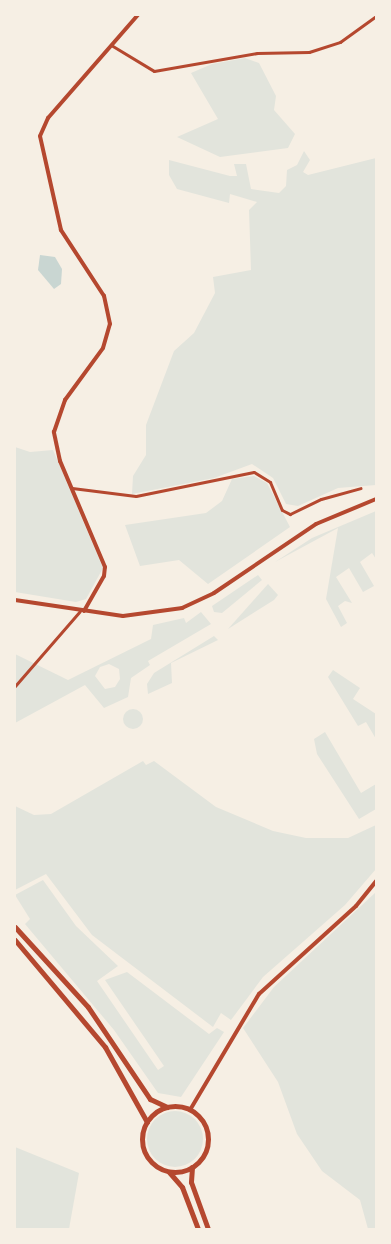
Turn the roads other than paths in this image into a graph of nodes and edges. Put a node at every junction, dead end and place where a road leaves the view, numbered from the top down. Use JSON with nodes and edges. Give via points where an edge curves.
{"nodes":[{"id":1,"x":138,"y":15,"type":"edge"},
{"id":2,"x":376,"y":16,"type":"edge"},
{"id":3,"x":110,"y":45,"type":"junction"},
{"id":4,"x":72,"y":488,"type":"junction"},
{"id":5,"x":361,"y":488,"type":"dead end"},
{"id":6,"x":376,"y":499,"type":"edge"},
{"id":7,"x":15,"y":600,"type":"edge"},
{"id":8,"x":82,"y":611,"type":"junction"},
{"id":9,"x":15,"y":686,"type":"edge"},
{"id":10,"x":376,"y":882,"type":"edge"},
{"id":11,"x":15,"y":927,"type":"edge"},
{"id":12,"x":15,"y":940,"type":"edge"},
{"id":13,"x":167,"y":1108,"type":"junction"},
{"id":14,"x":190,"y":1110,"type":"junction"},
{"id":15,"x":147,"y":1122,"type":"junction"},
{"id":16,"x":192,"y":1167,"type":"junction"},
{"id":17,"x":169,"y":1172,"type":"junction"},
{"id":18,"x":198,"y":1229,"type":"edge"},
{"id":19,"x":208,"y":1229,"type":"edge"}],
"edges":[{"from":1,"to":3,"type":"street"},
{"from":2,"to":3,"type":"street","via":[[340,42],[309,52],[257,53],[154,71]]},
{"from":3,"to":4,"type":"street","via":[[78,88],[48,118],[40,136],[61,230],[104,296],[110,324],[103,348],[79,377],[56,419],[54,447]]},
{"from":4,"to":5,"type":"street","via":[[136,496],[254,472],[270,482],[282,510],[290,514],[321,498]]},
{"from":4,"to":8,"type":"street","via":[[105,566],[104,576]]},
{"from":6,"to":8,"type":"street","via":[[316,524],[214,593],[182,608],[123,616]]},
{"from":7,"to":8,"type":"street"},
{"from":8,"to":9,"type":"street"},
{"from":10,"to":14,"type":"street","via":[[259,994]]},
{"from":11,"to":13,"type":"highway","via":[[88,1007],[150,1099]]},
{"from":12,"to":15,"type":"highway","via":[[95,1033]]},
{"from":13,"to":14,"type":"highway"},
{"from":13,"to":15,"type":"highway"},
{"from":14,"to":16,"type":"highway","via":[[204,1124],[208,1143]]},
{"from":15,"to":17,"type":"highway","via":[[143,1148],[153,1164]]},
{"from":16,"to":17,"type":"highway"},
{"from":16,"to":19,"type":"highway","via":[[191,1182]]},
{"from":17,"to":18,"type":"highway","via":[[182,1187]]}]}
